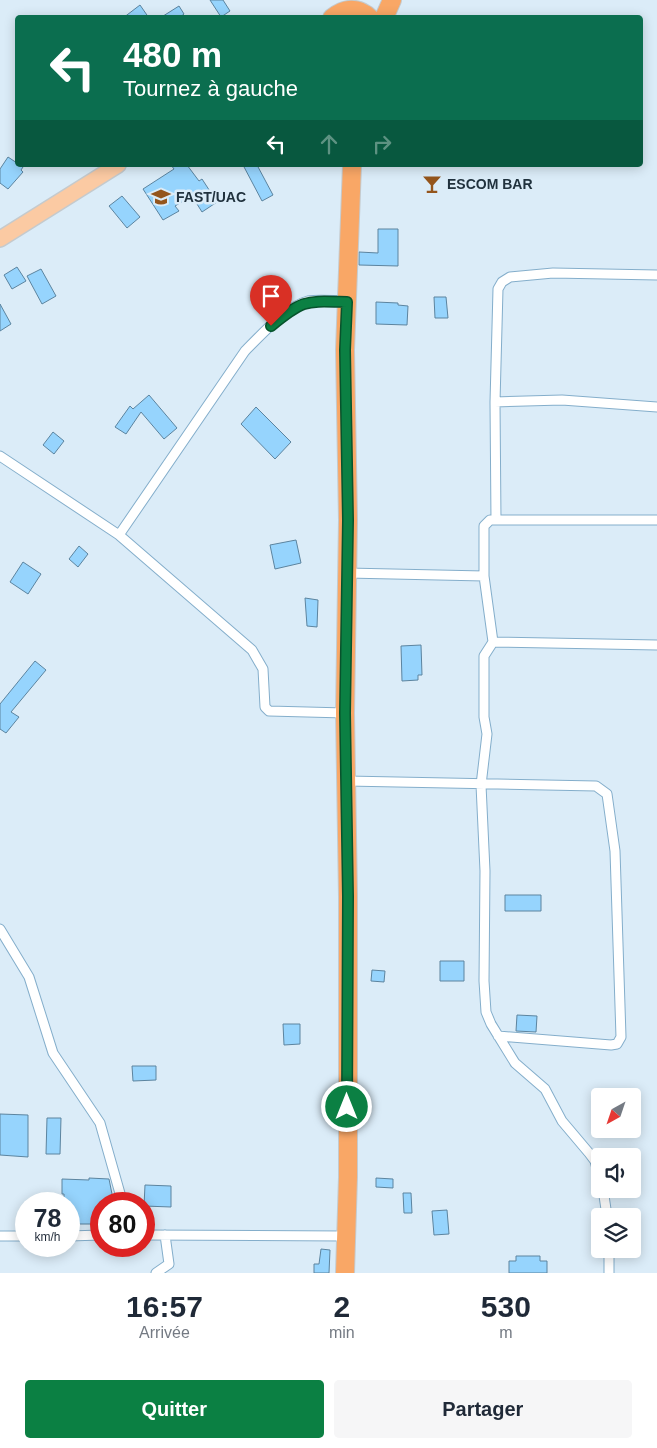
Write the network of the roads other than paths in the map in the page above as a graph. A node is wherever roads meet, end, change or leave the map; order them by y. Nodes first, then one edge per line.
1 (392, 0) edge
2 (362, 9) edge
3 (335, 15) edge
4 (385, 15) edge
5 (115, 167) edge
6 (352, 167) edge
7 (0, 239) edge
8 (657, 275) edge
9 (347, 302) junction
10 (495, 402) junction
11 (657, 407) edge
12 (0, 456) edge
13 (496, 520) junction
14 (657, 520) edge
15 (119, 535) junction
16 (348, 573) junction
17 (484, 576) junction
18 (493, 642) junction
19 (657, 644) edge
20 (345, 713) junction
21 (347, 780) junction
22 (481, 785) junction
23 (0, 930) edge
24 (498, 1036) junction
25 (591, 1155) edge
26 (120, 1192) edge
27 (155, 1235) edge
28 (165, 1235) junction
29 (0, 1236) edge
30 (15, 1236) edge
31 (345, 1236) junction
32 (609, 1258) edge
33 (156, 1273) edge
34 (345, 1273) edge
35 (609, 1273) edge

1 - 4 highway
2 - 3 highway
5 - 7 main road
6 - 9 highway
8 - 10 street
9 - 15 street
9 - 16 highway
10 - 11 street
10 - 13 street
12 - 15 street
13 - 14 street
13 - 17 street
15 - 20 street
16 - 17 street
16 - 20 highway
17 - 18 street
18 - 19 street
18 - 22 street
20 - 21 highway
21 - 22 street
21 - 31 highway
22 - 24 street
22 - 24 street
23 - 26 street
24 - 25 street
27 - 28 street
28 - 31 street
28 - 33 street
29 - 30 street
31 - 34 highway
32 - 35 street

